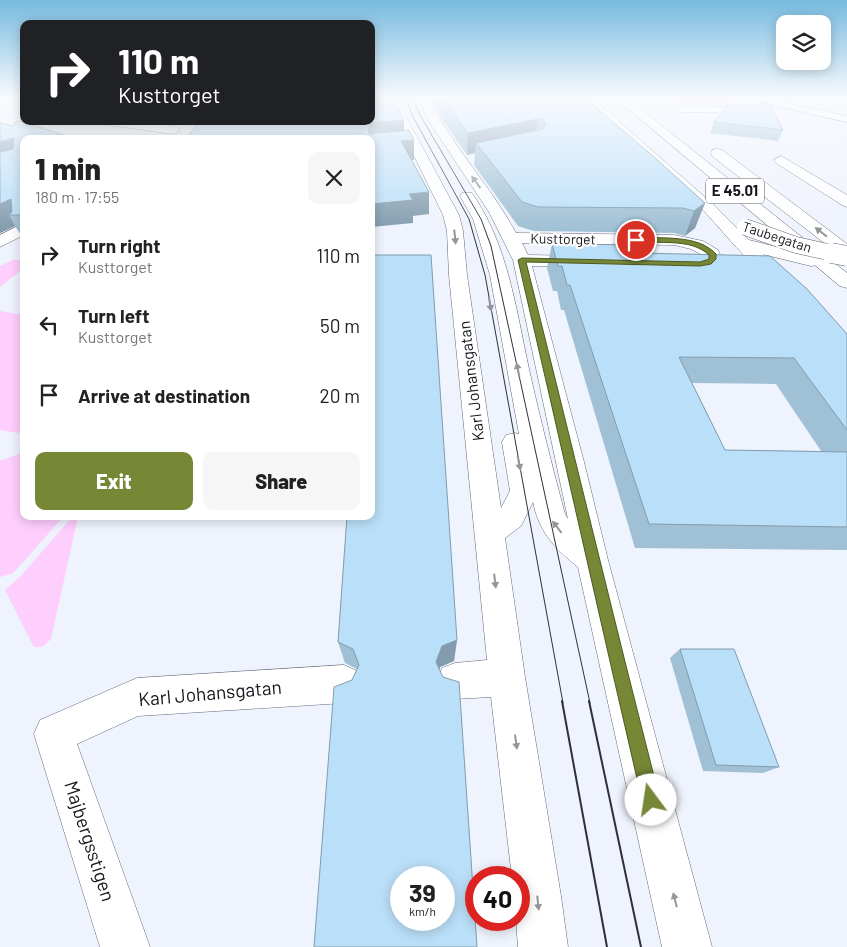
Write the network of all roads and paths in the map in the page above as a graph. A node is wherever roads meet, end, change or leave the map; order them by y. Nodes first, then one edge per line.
1 (406, 142) edge
2 (427, 142) edge
3 (436, 142) edge
4 (452, 142) edge
5 (636, 142) edge
6 (675, 142) edge
7 (705, 144) dead end
8 (781, 160) dead end
9 (847, 202) edge
10 (20, 230) edge
11 (744, 236) junction
12 (511, 238) junction
13 (0, 242) edge
14 (847, 255) edge
15 (522, 260) junction
16 (811, 261) junction
17 (604, 262) edge
18 (662, 263) edge
19 (847, 267) edge
20 (847, 282) edge
21 (489, 533) junction
22 (592, 560) junction
23 (507, 677) junction
24 (455, 681) edge
25 (344, 684) edge
26 (54, 734) joint
27 (125, 947) edge
28 (543, 947) edge
29 (687, 947) edge

1 -> 21 main road, Karl Johansgatan
2 -> 21 main road
22 -> 3 main road
12 -> 4 main road
5 - 11 main road
6 - 20 main road, E 45.01
14 -> 7 main road, E 45.01
8 - 9 main road
10 - 13 main road
11 - 14 main road, Taubegatan, bridge
11 - 16 main road, Taubegatan
11 - 16 main road
12 - 15 main road
12 - 18 main road, Kusttorget
14 - 16 main road, Taubegatan, bridge
15 - 17 main road, Kusttorget
15 - 22 main road
16 - 19 main road, Taubegatan
21 -> 23 main road, Karl Johansgatan
29 -> 22 main road
23 - 24 main road
23 -> 28 main road, Karl Johansgatan
25 - 26 main road, Karl Johansgatan
26 - 27 main road, Majbergsstigen

